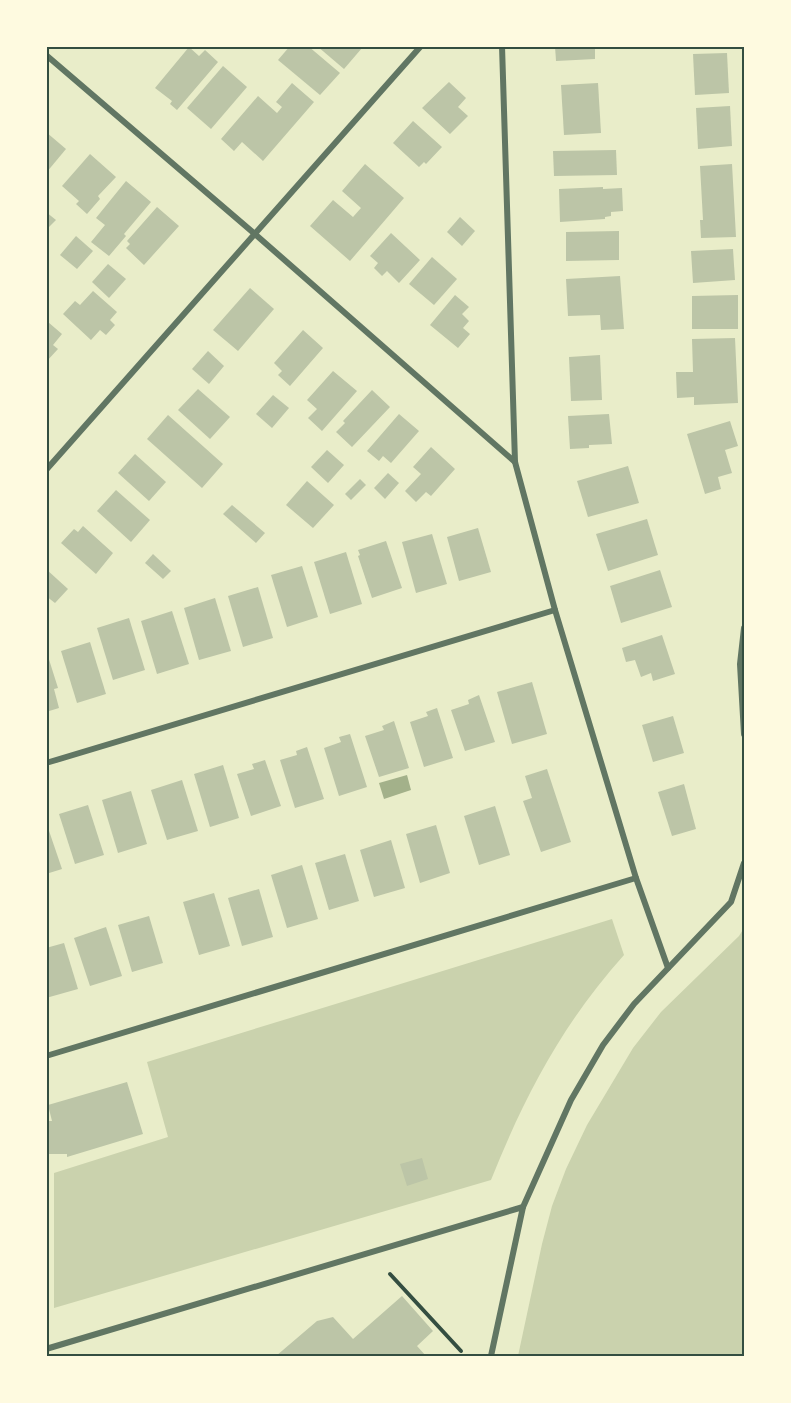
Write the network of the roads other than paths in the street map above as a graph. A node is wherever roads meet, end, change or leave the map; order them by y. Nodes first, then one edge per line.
1 (422, 46) edge
2 (502, 46) edge
3 (46, 55) edge
4 (256, 235) junction
5 (515, 462) junction
6 (46, 470) edge
7 (555, 610) junction
8 (744, 628) edge
9 (744, 734) edge
10 (46, 763) edge
11 (744, 863) edge
12 (636, 878) junction
13 (668, 968) junction
14 (46, 1056) edge
15 (523, 1207) junction
16 (46, 1349) edge
17 (491, 1356) edge

1 - 4 street
2 - 5 street
3 - 4 street
4 - 5 street
4 - 6 street
5 - 7 street
7 - 10 street
7 - 12 street
8 - 9 street
11 - 13 street
12 - 13 street
12 - 14 street
13 - 15 street
15 - 16 street
15 - 17 street

